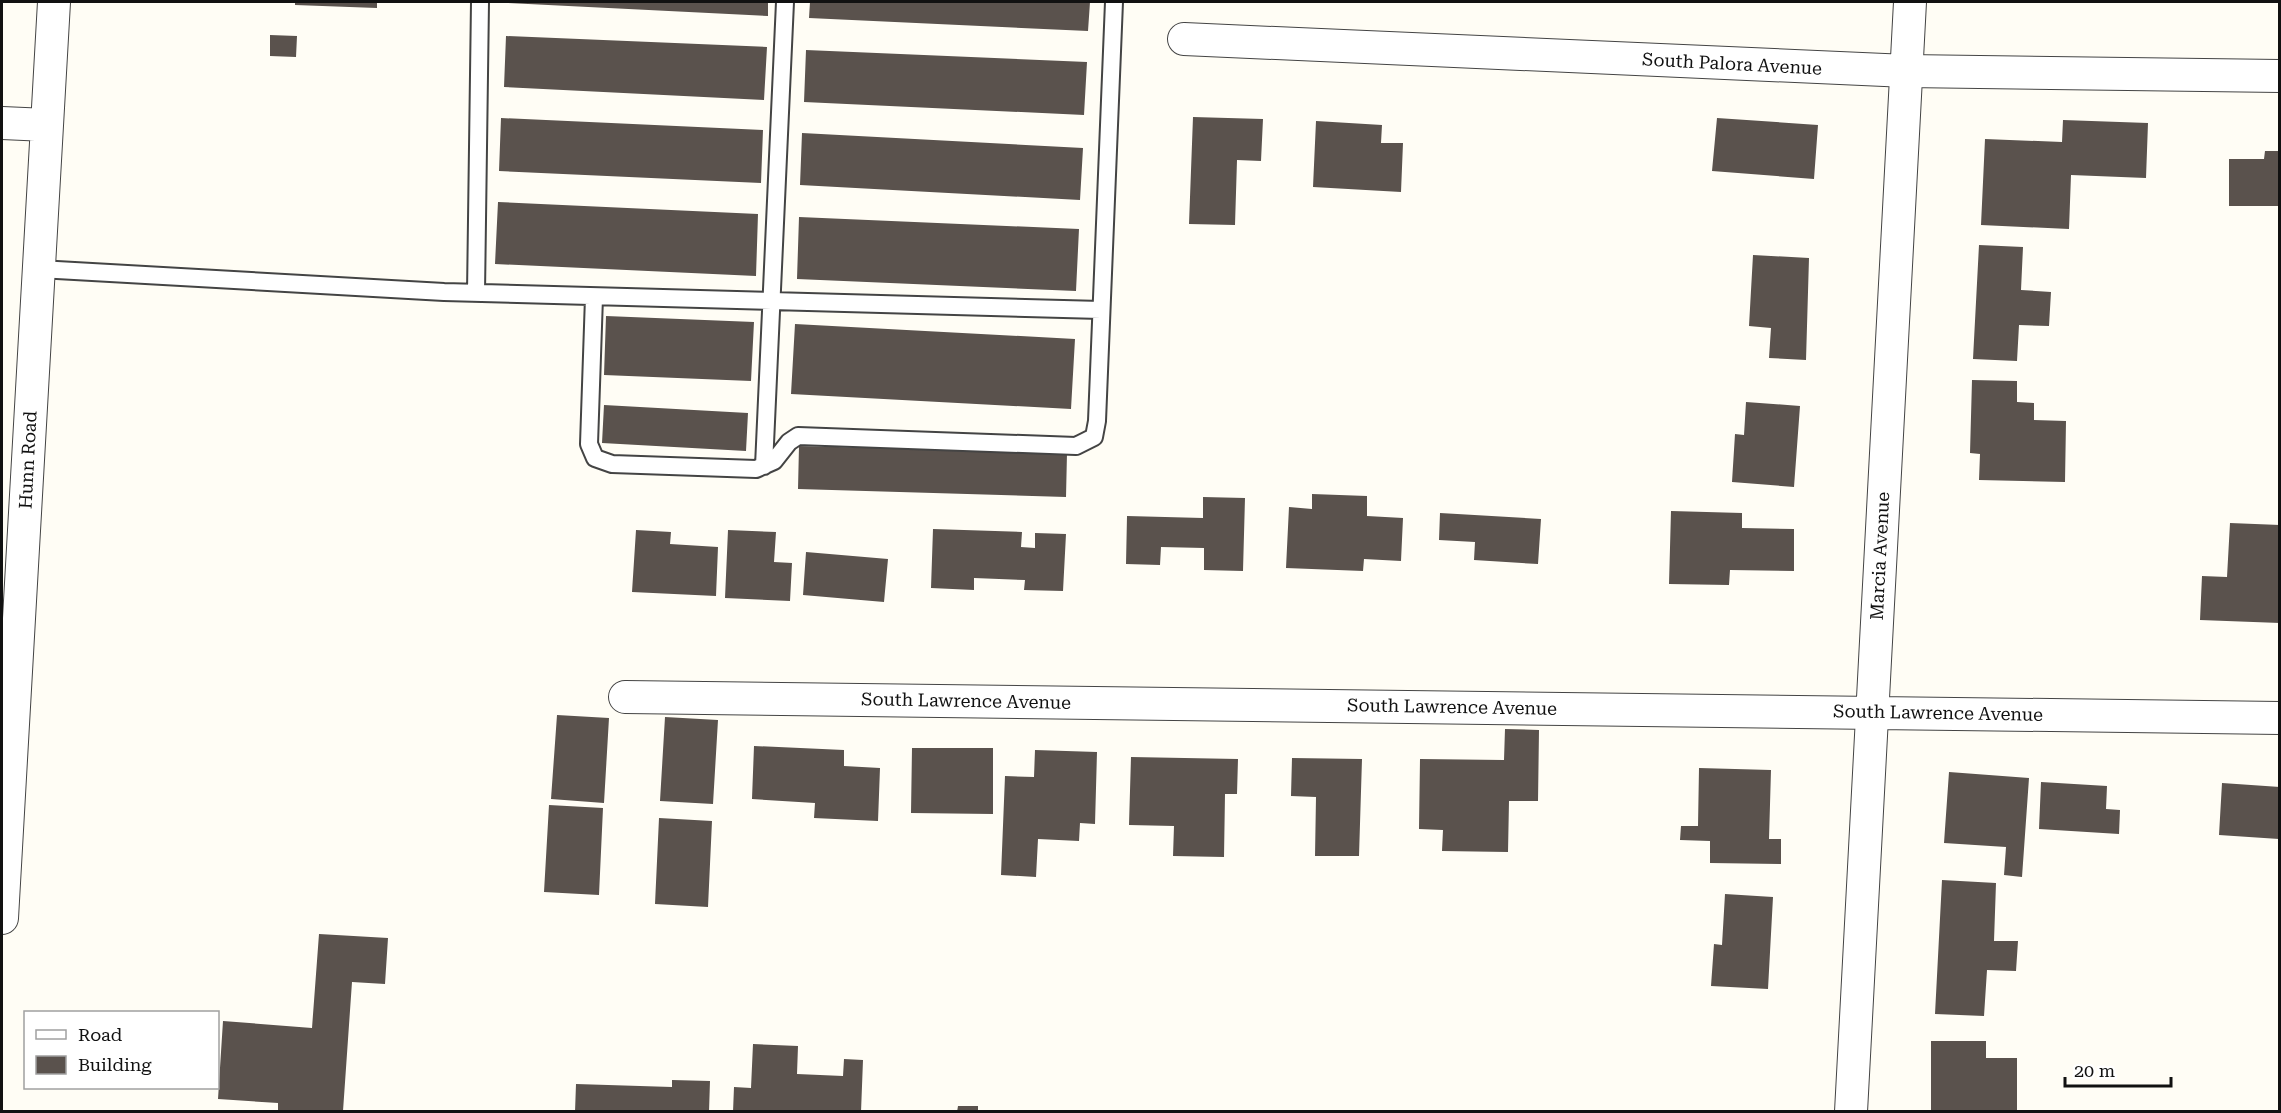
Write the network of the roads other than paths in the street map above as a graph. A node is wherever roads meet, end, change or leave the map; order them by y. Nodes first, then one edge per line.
1 (54, 2) edge
2 (480, 2) edge
3 (785, 2) edge
4 (1114, 2) edge
5 (1910, 2) edge
6 (1184, 39) dead end
7 (1907, 72) junction
8 (2280, 76) edge
9 (2, 123) edge
10 (47, 125) junction
11 (39, 269) junction
12 (476, 293) junction
13 (594, 297) junction
14 (771, 302) junction
15 (1101, 310) junction
16 (764, 466) junction
17 (625, 697) dead end
18 (1872, 712) junction
19 (2280, 718) edge
20 (2, 918) edge
21 (1851, 1112) edge

1 - 10 street, Hunn Road
2 - 12 lane
3 - 14 lane
4 - 15 lane
5 - 7 street, Marcia Avenue
6 - 7 street, South Palora Avenue
7 - 8 street, South Palora Avenue
7 - 18 street, Marcia Avenue
9 - 10 street
10 - 11 street, Hunn Road
11 - 12 lane
11 - 20 street, Hunn Road
12 - 13 lane
13 - 14 lane
13 - 16 lane
14 - 15 lane
14 - 16 lane
15 - 16 lane
17 - 18 street, South Lawrence Avenue
18 - 19 street, South Lawrence Avenue
18 - 21 street, Marcia Avenue

